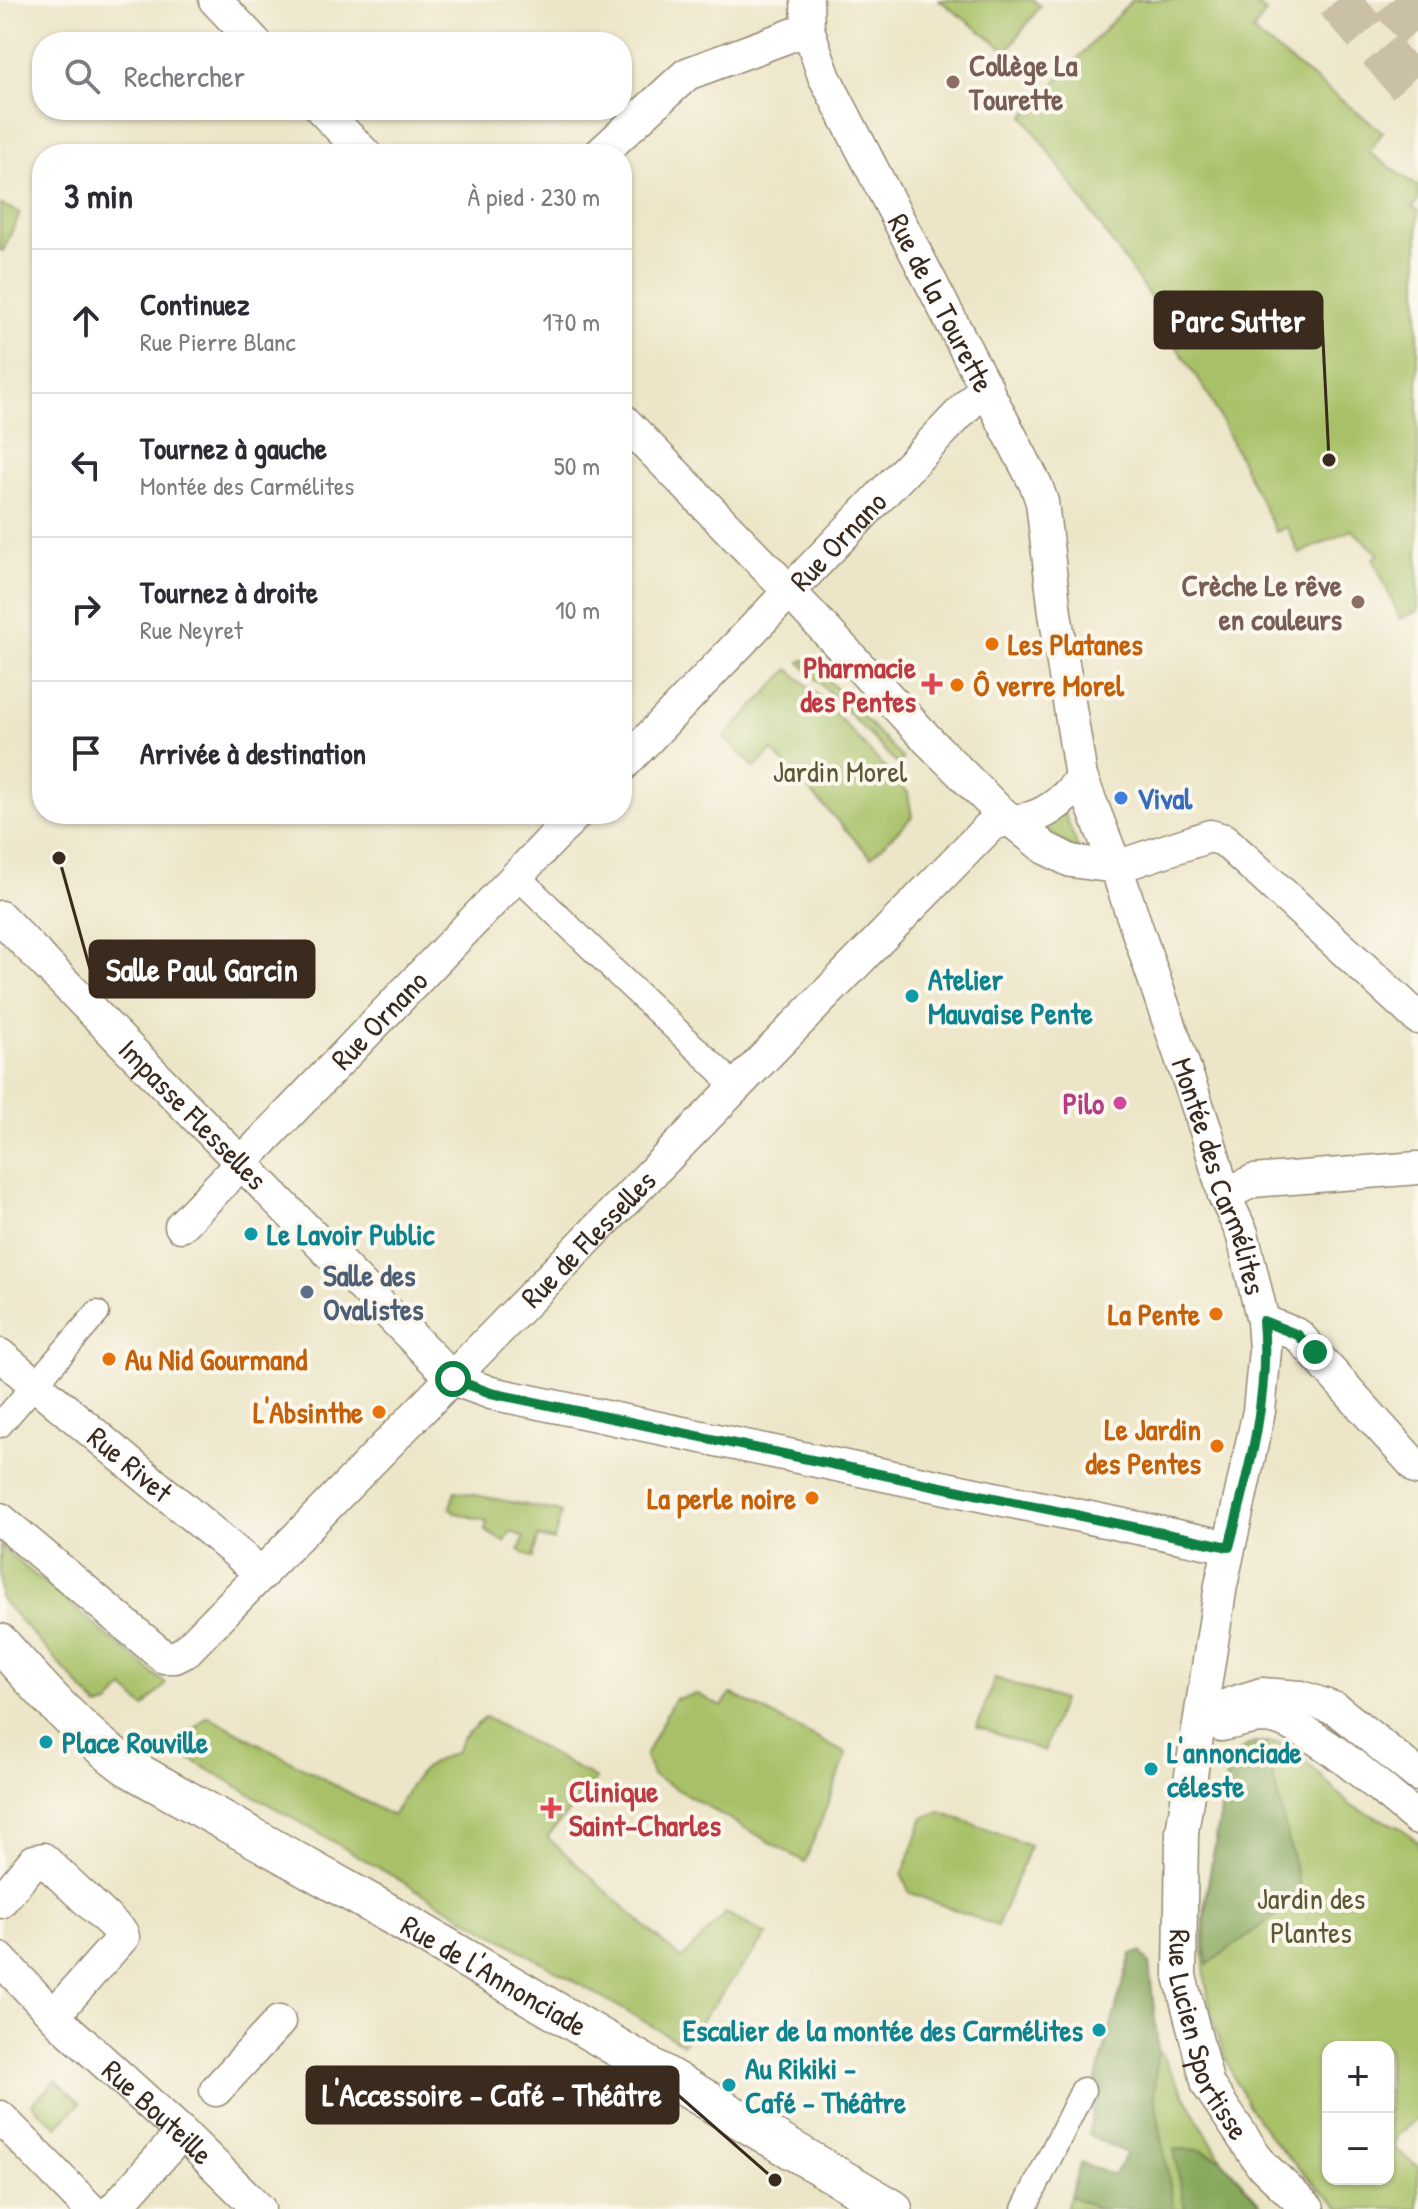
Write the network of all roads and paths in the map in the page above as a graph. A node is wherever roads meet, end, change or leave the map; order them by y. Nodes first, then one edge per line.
1 (215, 0) edge
2 (808, 15) edge
3 (245, 32) edge
4 (332, 120) edge
5 (355, 144) edge
6 (611, 144) edge
7 (986, 386) junction
8 (632, 429) edge
9 (789, 591) junction
10 (632, 756) edge
11 (1081, 777) junction
12 (1014, 821) junction
13 (566, 824) edge
14 (1116, 867) junction
15 (517, 876) junction
16 (0, 917) edge
17 (1418, 1018) edge
18 (727, 1084) dead end
19 (239, 1163) junction
20 (1418, 1168) edge
21 (1224, 1195) junction
22 (181, 1226) dead end
23 (97, 1313) dead end
24 (1263, 1321) junction
25 (0, 1355) edge
26 (453, 1379) junction
27 (35, 1384) junction
28 (0, 1425) edge
29 (1418, 1469) edge
30 (0, 1519) edge
31 (1229, 1547) junction
32 (262, 1574) junction
33 (0, 1643) edge
34 (1198, 1730) junction
35 (1418, 1775) edge
36 (1418, 1819) edge
37 (1182, 1832) joint
38 (0, 1902) edge
39 (0, 1959) edge
40 (54, 2015) junction
41 (279, 2022) dead end
42 (216, 2090) dead end
43 (1083, 2090) dead end
44 (0, 2117) edge
45 (182, 2133) junction
46 (90, 2209) edge
47 (114, 2209) edge
48 (259, 2209) edge
49 (893, 2209) edge
50 (1024, 2209) edge
51 (1308, 2209) edge

1 - 3 street
2 - 6 street
2 - 7 street, Rue de la Tourette
4 - 5 street
7 - 9 street, Rue Ornano
7 - 11 street, Rue de la Tourette
8 - 9 street
9 - 10 street, Rue Ornano
9 - 12 street
11 - 12 street, Rue de Flesselles
11 - 14 street, Montée des Carmélites
12 - 14 street
12 - 26 street, Rue de Flesselles
13 - 15 street, Rue Ornano
14 - 17 street
14 - 21 street, Montée des Carmélites
15 - 18 street
15 - 19 street, Rue Ornano
16 - 19 street, Impasse Flesselles
19 - 22 street, Rue Ornano
19 - 26 street, Impasse Flesselles
20 - 21 street
21 - 24 street, Montée des Carmélites
23 - 27 street
24 - 29 street
24 - 31 street, Montée des Carmélites
25 - 27 street, Rue Rivet
26 - 31 street
26 - 32 street, Rue de Flesselles
27 - 28 street
27 - 32 street, Rue Rivet
30 - 32 street, Rue de Flesselles
31 - 34 street, Montée des Carmélites
33 - 49 street, Rue de l'Annonciade
34 - 35 street
34 - 36 street
34 - 37 street, Montée des Carmélites
37 - 51 street, Rue Lucien Sportisse
38 - 40 street
39 - 40 street, Rue Bouteille
40 - 45 street, Rue Bouteille
41 - 42 street
43 - 50 street
44 - 46 street
45 - 47 street
45 - 48 street, Rue Bouteille

